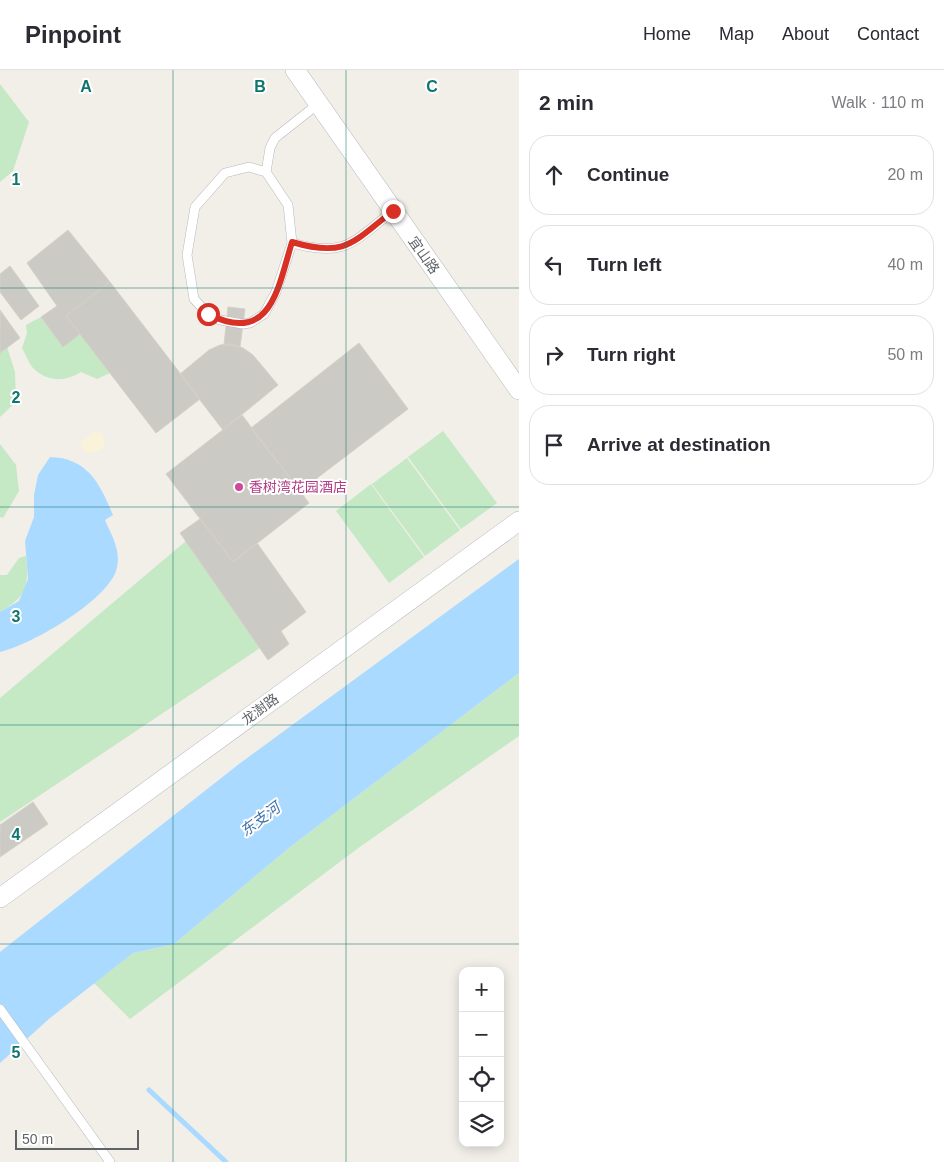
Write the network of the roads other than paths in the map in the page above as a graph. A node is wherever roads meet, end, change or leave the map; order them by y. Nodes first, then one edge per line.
1 (295, 70) edge
2 (318, 104) junction
3 (266, 172) junction
4 (393, 211) junction
5 (292, 242) junction
6 (519, 390) edge
7 (519, 521) edge
8 (0, 898) edge
9 (0, 1009) edge
10 (110, 1162) edge

1 - 2 street, 宜山路
2 - 3 lane
2 - 4 street, 宜山路
3 - 5 lane
3 - 5 lane
4 - 5 lane
4 - 6 street, 宜山路
7 - 8 street, 龙澍路
9 - 10 lane

